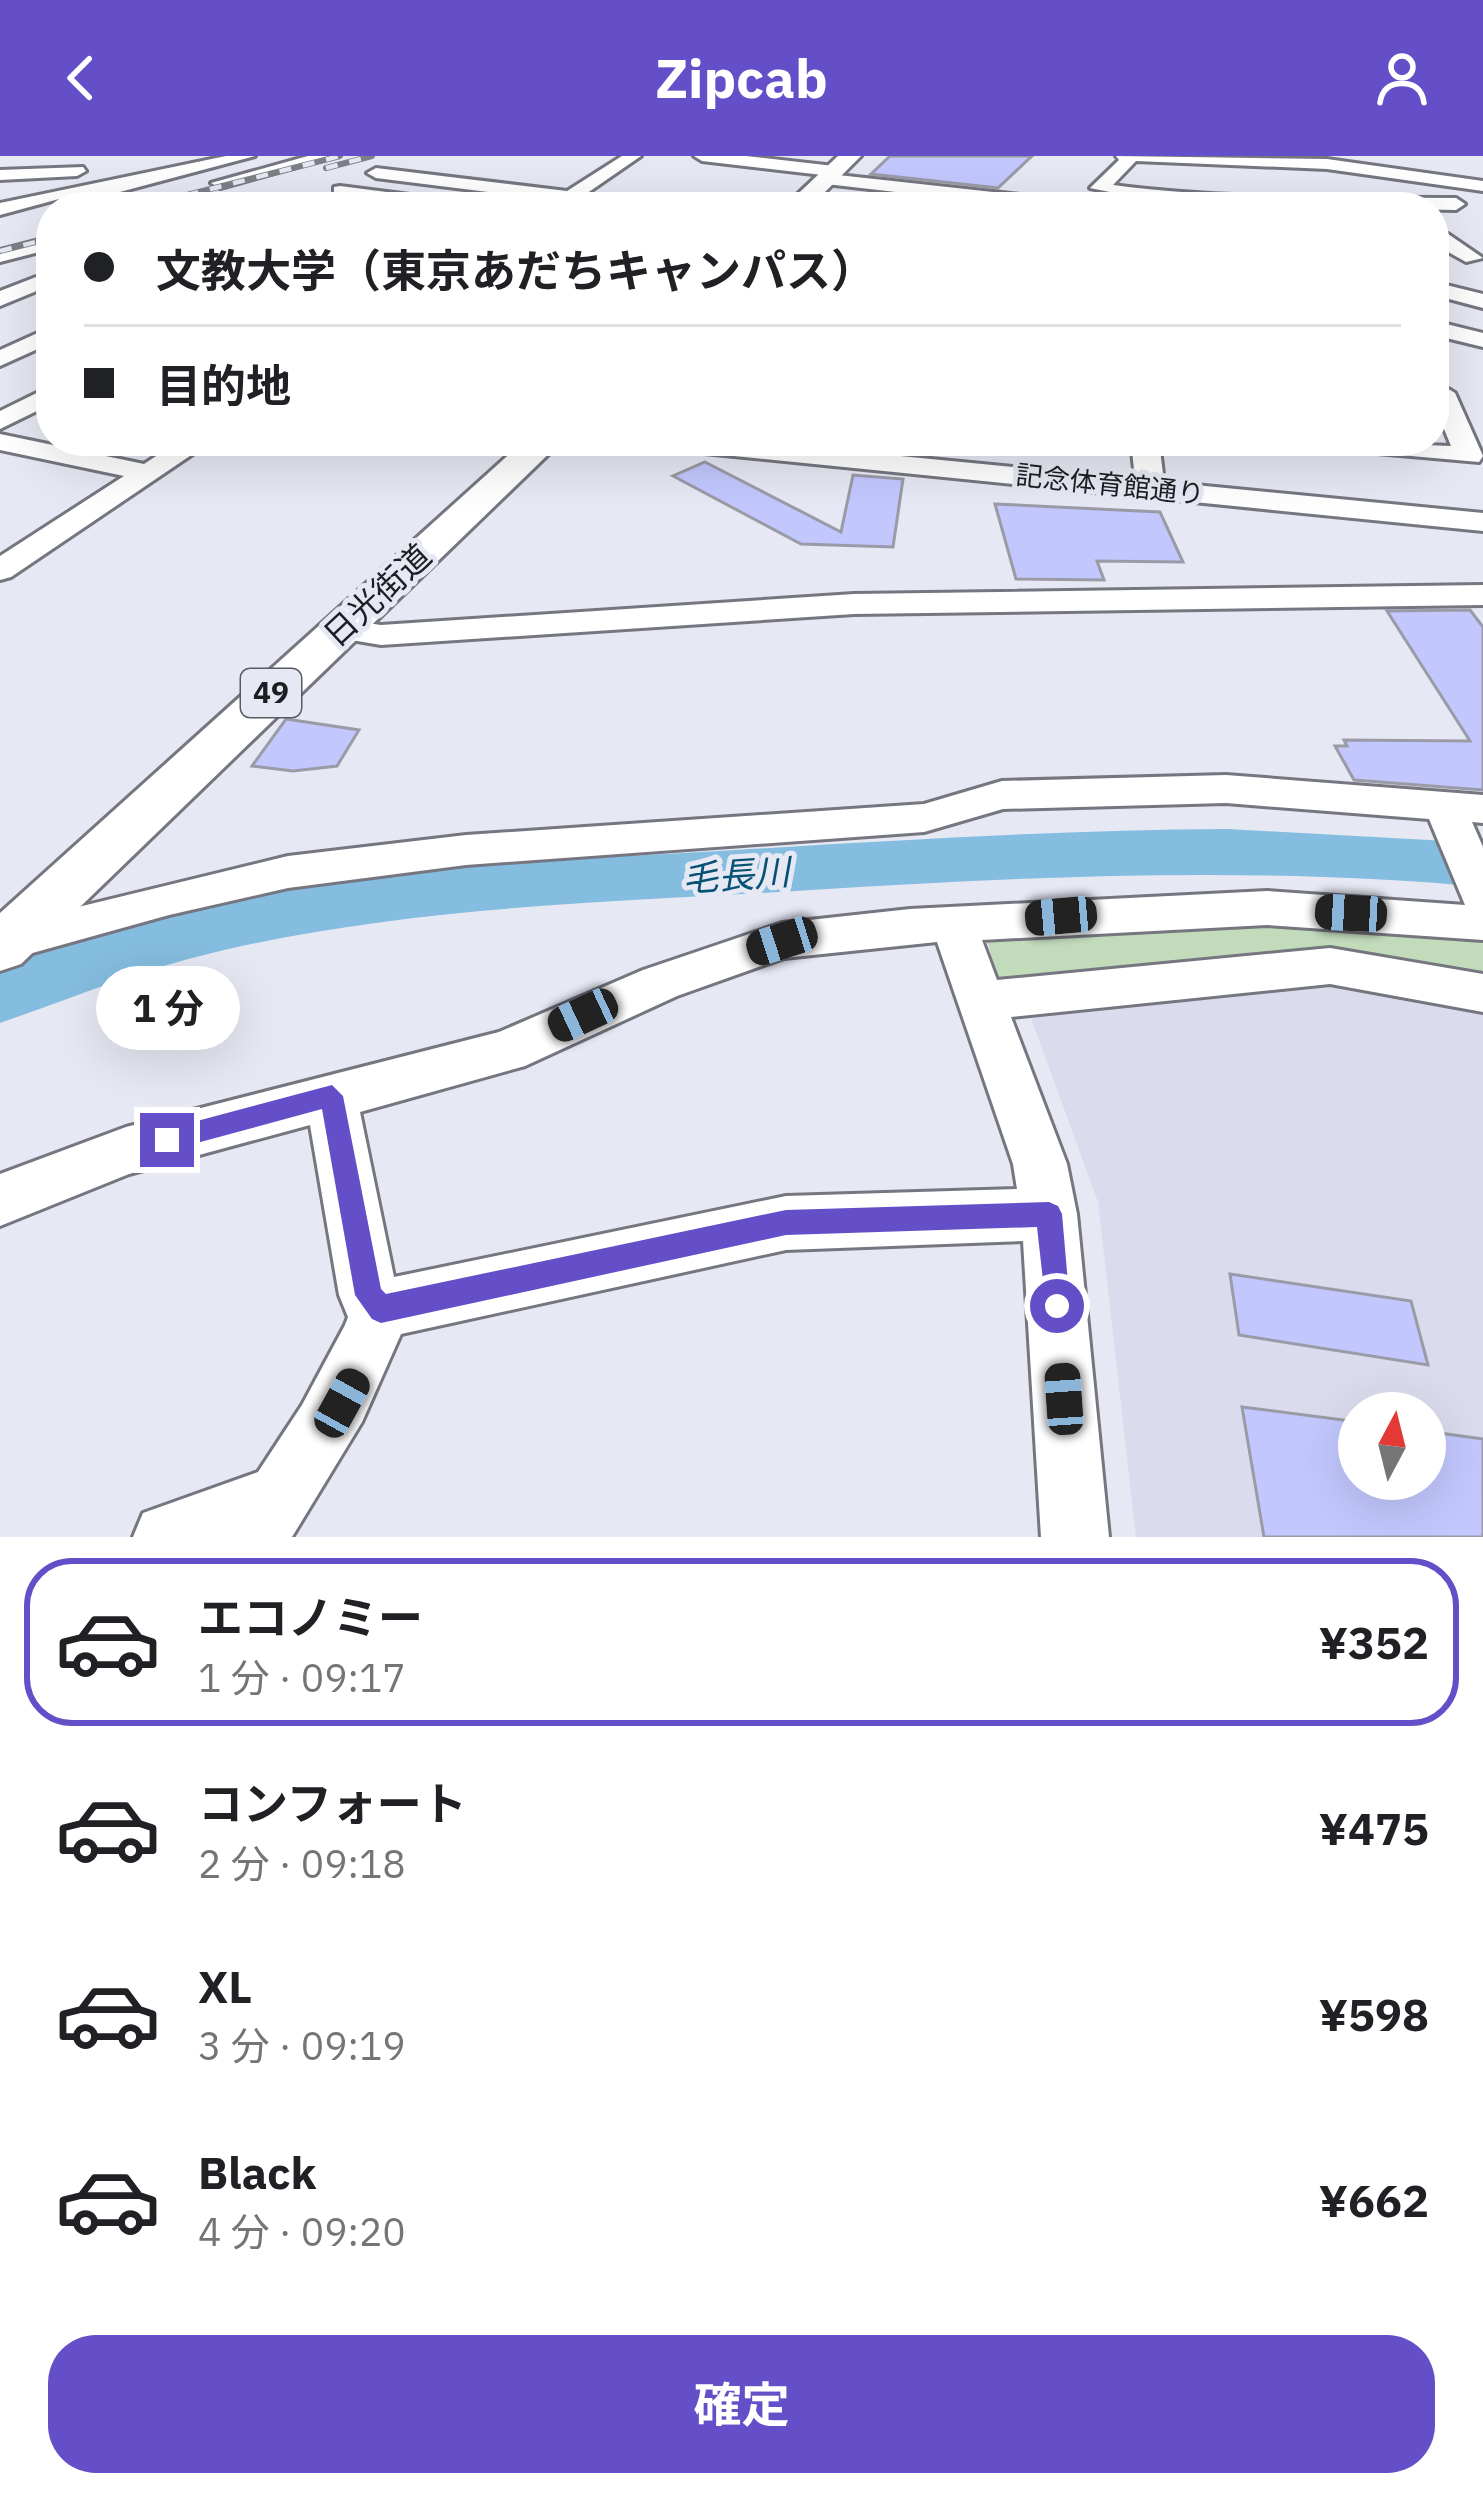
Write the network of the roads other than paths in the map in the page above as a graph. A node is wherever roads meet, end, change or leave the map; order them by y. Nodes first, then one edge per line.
1 (248, 156) edge
2 (328, 156) edge
3 (633, 156) edge
4 (702, 156) edge
5 (1130, 156) edge
6 (1305, 156) edge
7 (201, 159) edge
8 (405, 159) edge
9 (135, 161) dead end
10 (1327, 164) junction
11 (837, 168) edge
12 (102, 170) dead end
13 (489, 172) junction
14 (376, 173) junction
15 (0, 175) edge
16 (515, 176) dead end
17 (469, 184) junction
18 (1483, 186) edge
19 (75, 192) edge
20 (186, 192) edge
21 (338, 192) edge
22 (511, 192) edge
23 (578, 192) edge
24 (812, 192) edge
25 (941, 192) edge
26 (1118, 192) edge
27 (36, 200) edge
28 (1483, 205) edge
29 (1449, 206) edge
30 (0, 209) edge
31 (1449, 214) edge
32 (1483, 214) edge
33 (36, 229) edge
34 (0, 238) edge
35 (36, 247) edge
36 (0, 256) edge
37 (36, 282) edge
38 (1449, 292) edge
39 (0, 301) edge
40 (1483, 301) edge
41 (0, 314) edge
42 (1449, 332) edge
43 (0, 335) edge
44 (36, 339) edge
45 (1483, 340) edge
46 (36, 344) edge
47 (0, 359) edge
48 (1449, 401) edge
49 (36, 402) edge
50 (0, 421) edge
51 (0, 442) edge
52 (36, 449) edge
53 (36, 452) edge
54 (1449, 454) edge
55 (67, 456) edge
56 (175, 456) edge
57 (529, 456) edge
58 (864, 456) edge
59 (1147, 456) edge
60 (0, 472) edge
61 (148, 473) junction
62 (1150, 489) junction
63 (1483, 522) edge
64 (0, 570) edge
65 (1483, 595) edge
66 (340, 629) junction
67 (1458, 809) edge
68 (1483, 896) edge
69 (1483, 923) edge
70 (954, 925) junction
71 (2, 944) edge
72 (1483, 994) edge
73 (979, 1001) junction
74 (332, 1096) junction
75 (0, 1200) edge
76 (1049, 1214) junction
77 (381, 1309) junction
78 (267, 1517) edge
79 (166, 1537) edge
80 (1075, 1537) edge

1 - 7 street
2 - 20 street
3 - 23 street
4 - 11 street
5 - 10 street
5 - 26 street
6 - 10 street
7 - 9 street
7 - 19 street
8 - 13 street
8 - 14 street
10 - 18 street
11 - 24 main road
11 - 25 street
12 - 15 street
13 - 16 street
13 - 17 street
14 - 17 street
14 - 21 street
17 - 22 street
27 - 30 street
28 - 29 street
31 - 32 street
33 - 34 street
35 - 36 street
37 - 39 street
38 - 40 street
39 - 41 street
42 - 45 street
43 - 44 street
46 - 47 street
48 - 54 street
49 - 50 street
51 - 52 street
53 - 60 street
55 - 61 street
56 - 61 street
57 - 66 main road, 日光街道 / 49
58 - 62 street, 記念体育館通り
59 - 62 street
61 - 64 street
62 - 63 street, 記念体育館通り
65 - 66 street
66 - 71 main road, 日光街道 / 49
67 - 68 street
67 - 71 street
69 - 70 street
70 - 73 street
70 - 74 street
72 - 73 street
73 - 76 street
74 - 75 street
74 - 77 street
76 - 77 street
76 - 80 street
77 - 78 street
78 - 79 street

